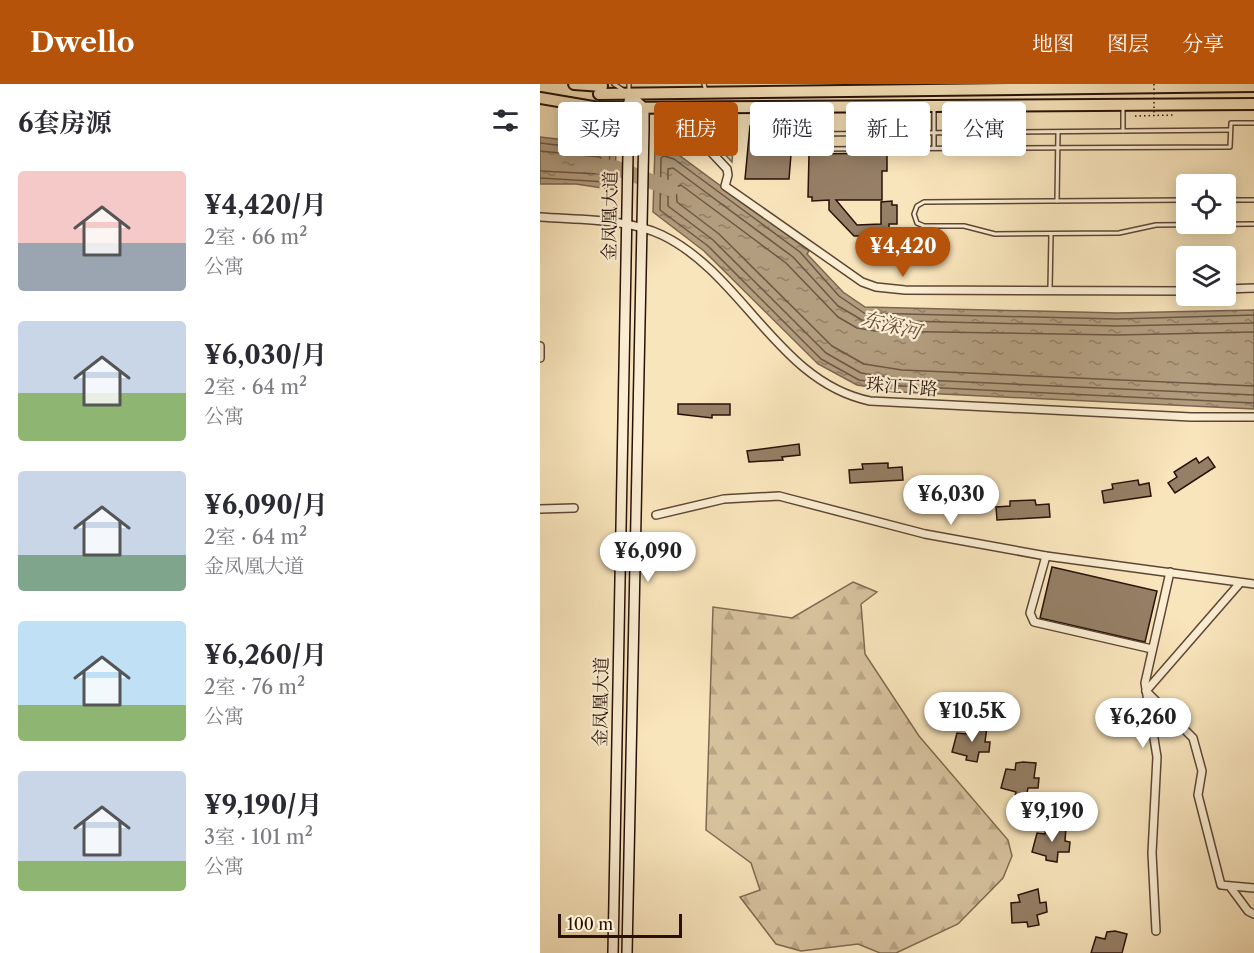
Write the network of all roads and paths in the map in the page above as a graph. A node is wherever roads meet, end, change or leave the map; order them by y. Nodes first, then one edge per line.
1 (574, 84) edge
2 (614, 84) edge
3 (1154, 84) edge
4 (1200, 85) edge
5 (1254, 86) edge
6 (629, 89) edge
7 (706, 89) edge
8 (540, 98) edge
9 (564, 102) edge
10 (1254, 104) edge
11 (1123, 105) junction
12 (934, 106) junction
13 (834, 107) edge
14 (644, 108) junction
15 (654, 108) edge
16 (1173, 115) dead end
17 (1135, 116) dead end
18 (1154, 116) junction
19 (1254, 123) edge
20 (1230, 130) junction
21 (1123, 131) junction
22 (1058, 132) junction
23 (934, 133) junction
24 (834, 134) edge
25 (934, 148) junction
26 (1058, 148) junction
27 (834, 149) edge
28 (628, 156) edge
29 (714, 156) edge
30 (1176, 200) edge
31 (1236, 200) edge
32 (1254, 200) edge
33 (1058, 201) junction
34 (540, 217) edge
35 (1254, 224) edge
36 (627, 225) junction
37 (641, 228) junction
38 (1051, 234) junction
39 (1254, 288) edge
40 (1236, 289) edge
41 (1176, 291) edge
42 (1050, 292) junction
43 (540, 346) edge
44 (540, 358) edge
45 (1254, 417) edge
46 (574, 508) dead end
47 (540, 509) edge
48 (656, 515) dead end
49 (1046, 556) junction
50 (1170, 572) junction
51 (1240, 583) junction
52 (1254, 584) edge
53 (1152, 649) junction
54 (1146, 691) junction
55 (1231, 888) junction
56 (1254, 888) edge
57 (1254, 914) edge
58 (1156, 932) dead end
59 (612, 953) edge
60 (627, 953) edge

1 - 6 main road
2 - 6 lane
3 - 18 path, bridge
4 - 5 main road
4 - 7 main road
6 - 7 main road
6 - 14 street
8 - 9 main road
10 - 11 main road
11 - 12 main road
11 - 21 lane
12 - 13 main road
12 - 23 lane
14 - 15 main road
14 - 37 street, 金凤凰大道
16 - 18 path
17 - 18 path
19 - 20 lane
20 - 21 lane
20 - 26 lane
21 - 22 lane
22 - 23 lane
22 - 26 lane
23 - 24 lane
23 - 25 lane
25 - 26 lane
25 - 27 lane
26 - 33 lane
28 - 36 street, 金凤凰大道
29 - 42 street
30 - 33 lane
31 - 32 lane
33 - 38 lane
34 - 36 street, 珠江下路
35 - 38 lane
36 - 37 street, 珠江下路
36 - 59 street, 金凤凰大道
37 - 45 street, 珠江下路
37 - 60 street, 金凤凰大道
38 - 42 lane
39 - 40 street
41 - 42 street
43 - 44 street
46 - 47 street
48 - 49 street
49 - 50 street
49 - 53 street
50 - 51 street
50 - 53 street
51 - 52 street
51 - 54 street
53 - 54 street
54 - 55 street
54 - 58 street
55 - 56 street
55 - 57 street

